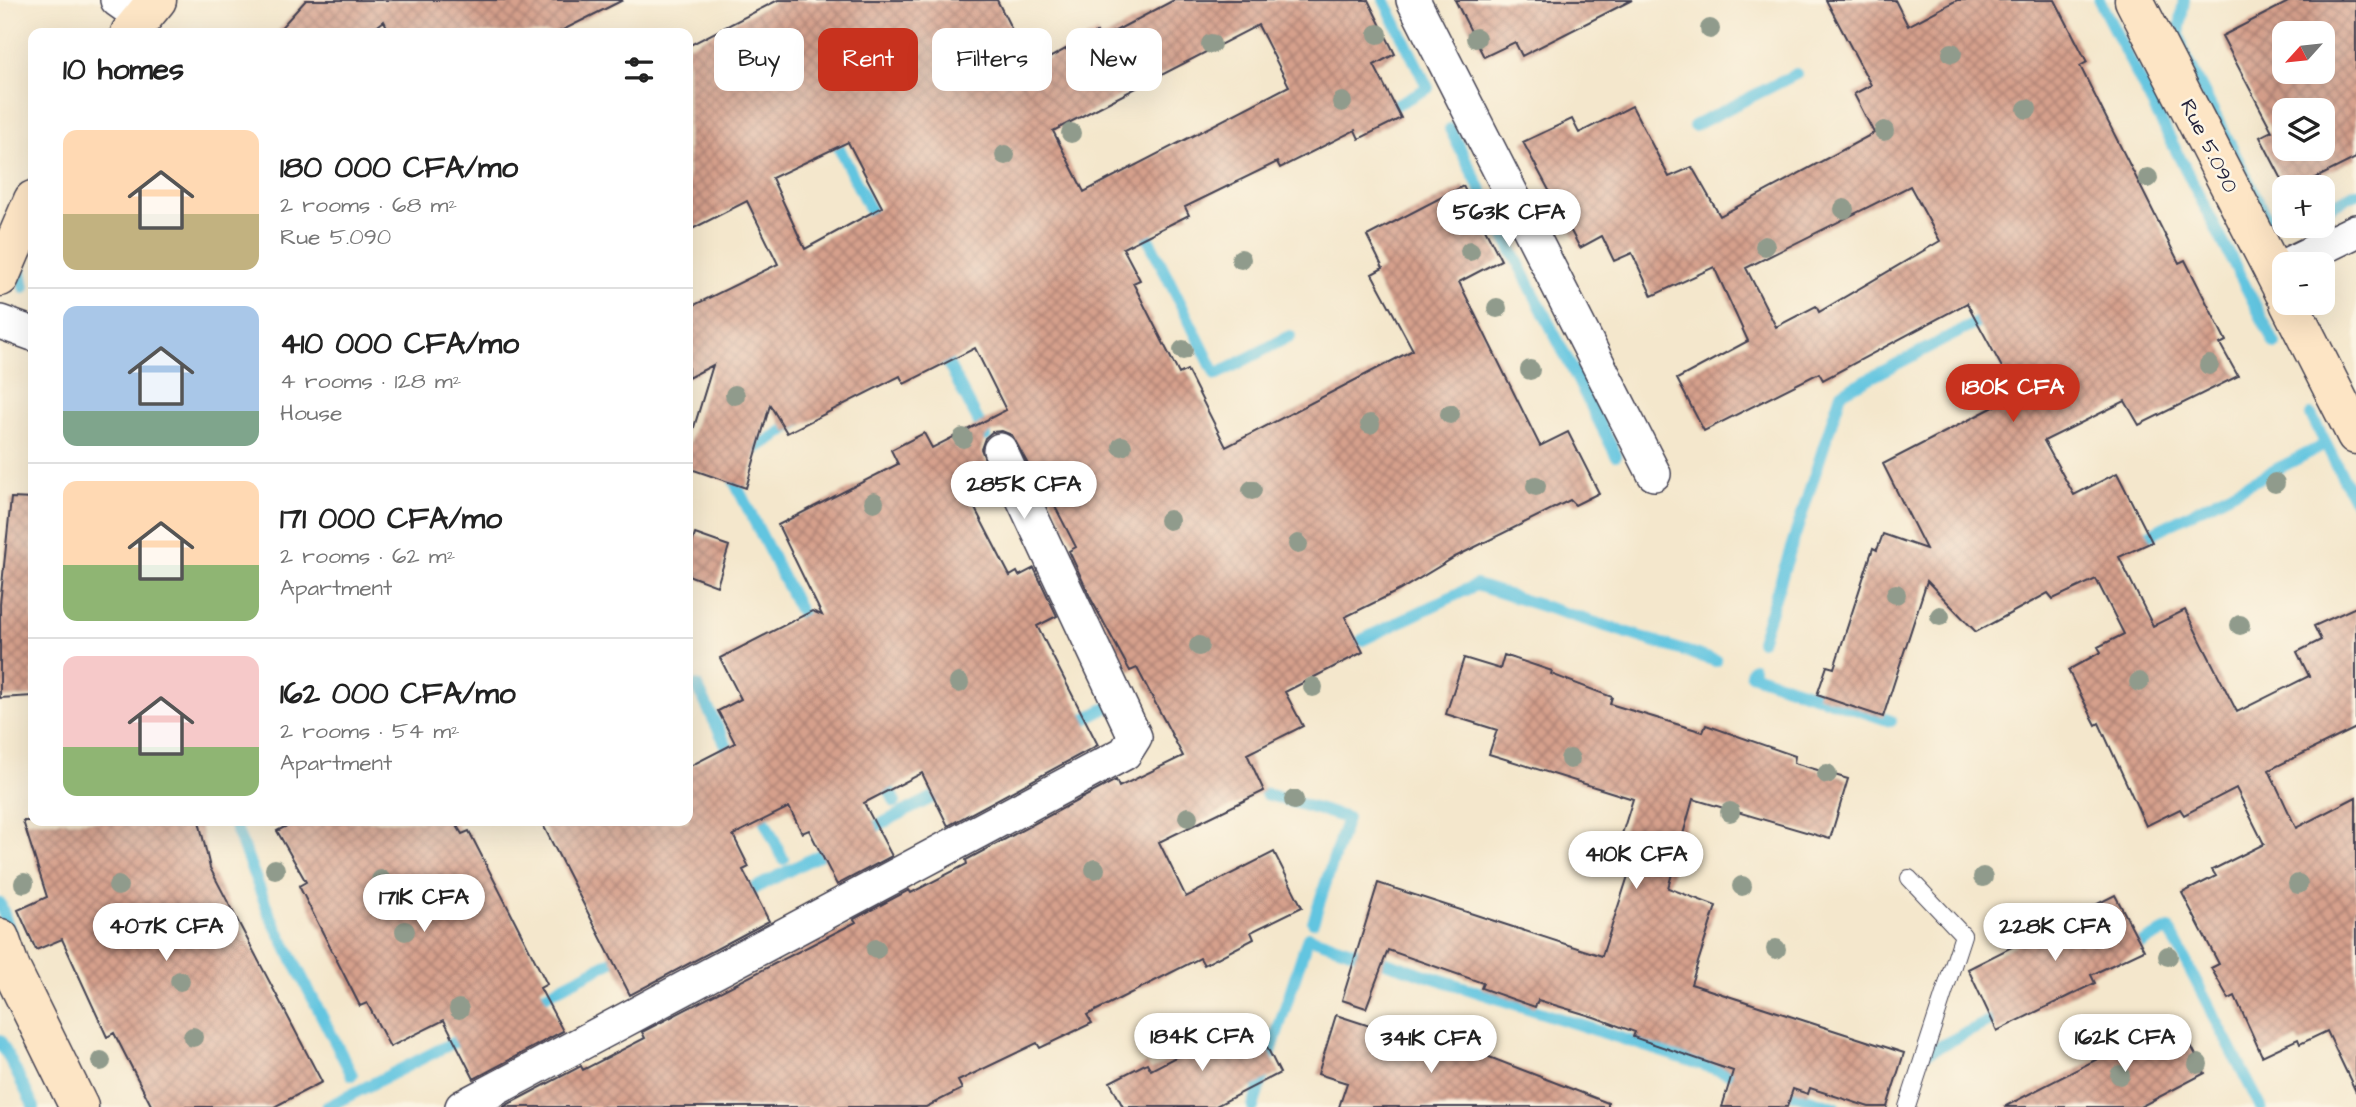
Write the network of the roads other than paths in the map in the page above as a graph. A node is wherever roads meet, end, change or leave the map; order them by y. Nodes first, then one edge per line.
1 (1413, 0) edge
2 (2134, 0) edge
3 (28, 212) edge
4 (2356, 231) edge
5 (2324, 252) edge
6 (2272, 257) edge
7 (0, 277) edge
8 (2301, 315) edge
9 (0, 322) edge
10 (28, 332) edge
11 (2356, 435) edge
12 (1000, 450) dead end
13 (1654, 474) dead end
14 (1909, 878) dead end
15 (0, 938) edge
16 (79, 1107) edge
17 (462, 1107) edge
18 (1907, 1107) edge

1 - 13 street
2 - 6 main road, Rue 5.090
3 - 7 main road
4 - 5 street
8 - 11 main road, Rue 5.090
9 - 10 street
12 - 17 street
14 - 18 lane
15 - 16 main road

